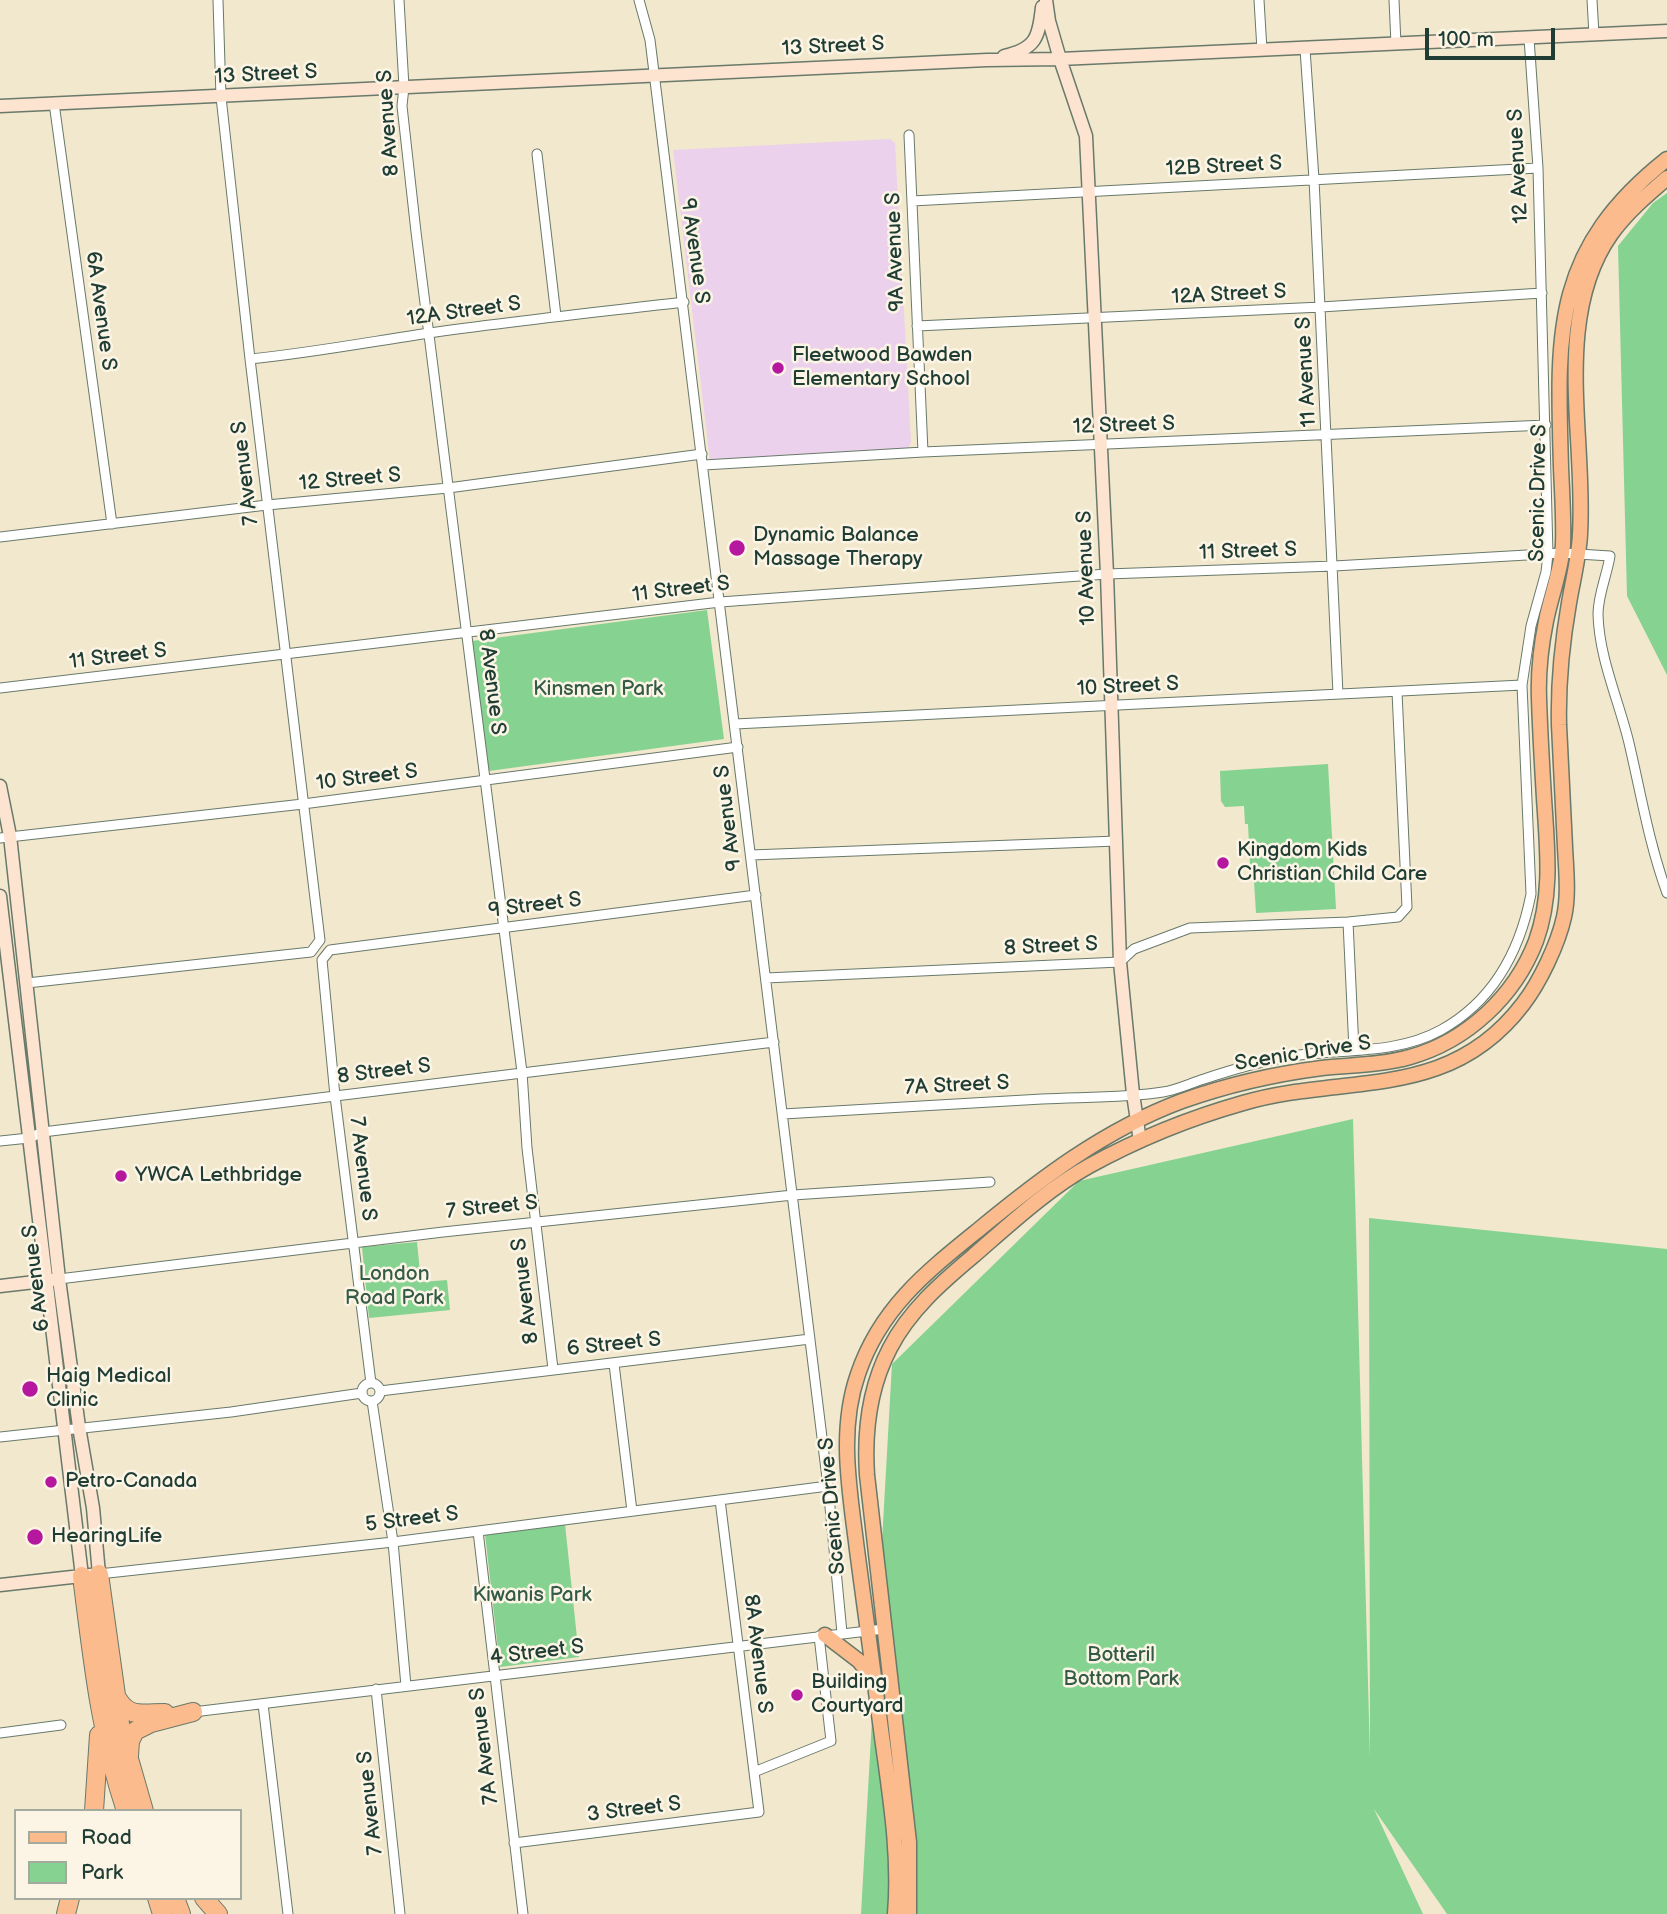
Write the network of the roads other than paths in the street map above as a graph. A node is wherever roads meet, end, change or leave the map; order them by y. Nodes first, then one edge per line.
1 (218, 0) edge
2 (399, 0) edge
3 (639, 0) edge
4 (1044, 0) edge
5 (1259, 0) edge
6 (1394, 0) edge
7 (1592, 0) edge
8 (1667, 31) edge
9 (1594, 35) junction
10 (1529, 38) junction
11 (1396, 44) junction
12 (1305, 48) junction
13 (1262, 50) junction
14 (1060, 59) junction
15 (987, 60) junction
16 (654, 75) junction
17 (404, 87) junction
18 (221, 97) junction
19 (54, 103) junction
20 (0, 106) edge
21 (909, 135) dead end
22 (537, 154) dead end
23 (1667, 159) edge
24 (1538, 168) junction
25 (1667, 178) edge
26 (1314, 180) junction
27 (1089, 191) junction
28 (912, 201) junction
29 (1542, 293) junction
30 (684, 302) junction
31 (1321, 307) junction
32 (556, 316) junction
33 (1096, 319) junction
34 (917, 326) junction
35 (429, 333) junction
36 (250, 359) junction
37 (1546, 425) junction
38 (1327, 435) junction
39 (1100, 444) junction
40 (923, 452) junction
41 (702, 454) junction
42 (704, 465) junction
43 (448, 488) junction
44 (267, 505) junction
45 (112, 524) junction
46 (0, 537) edge
47 (1555, 553) junction
48 (1579, 554) junction
49 (1334, 566) junction
50 (1107, 574) junction
51 (720, 602) junction
52 (467, 633) junction
53 (286, 656) junction
54 (1522, 685) junction
55 (0, 688) edge
56 (1397, 692) junction
57 (1338, 694) junction
58 (1111, 705) junction
59 (735, 724) junction
60 (738, 747) junction
61 (485, 780) junction
62 (0, 786) edge
63 (303, 804) junction
64 (5, 837) edge
65 (1117, 841) junction
66 (751, 855) junction
67 (1667, 893) edge
68 (756, 895) junction
69 (0, 896) edge
70 (1348, 922) junction
71 (504, 928) junction
72 (322, 960) joint
73 (1120, 962) junction
74 (766, 978) junction
75 (27, 983) junction
76 (5, 985) edge
77 (774, 1042) junction
78 (1354, 1050) junction
79 (522, 1072) junction
80 (1133, 1094) junction
81 (335, 1096) junction
82 (783, 1114) junction
83 (1137, 1120) junction
84 (43, 1132) junction
85 (29, 1138) junction
86 (0, 1141) edge
87 (1140, 1141) junction
88 (990, 1182) dead end
89 (793, 1195) junction
90 (536, 1223) junction
91 (354, 1244) junction
92 (59, 1279) junction
93 (46, 1280) junction
94 (0, 1286) edge
95 (810, 1339) junction
96 (614, 1363) junction
97 (553, 1369) junction
98 (371, 1383) junction
99 (380, 1391) junction
100 (362, 1392) junction
101 (372, 1401) junction
102 (79, 1427) junction
103 (65, 1430) junction
104 (0, 1437) edge
105 (828, 1486) junction
106 (720, 1500) junction
107 (632, 1511) junction
108 (478, 1531) junction
109 (393, 1542) junction
110 (91, 1575) junction
111 (0, 1585) edge
112 (867, 1629) junction
113 (884, 1629) junction
114 (842, 1633) junction
115 (822, 1636) junction
116 (739, 1646) junction
117 (494, 1676) junction
118 (875, 1682) junction
119 (406, 1686) junction
120 (376, 1689) junction
121 (114, 1692) junction
122 (263, 1703) junction
123 (193, 1712) junction
124 (101, 1714) junction
125 (61, 1725) dead end
126 (0, 1732) edge
127 (129, 1763) junction
128 (754, 1772) junction
129 (94, 1809) edge
130 (125, 1809) edge
131 (145, 1809) edge
132 (759, 1812) joint
133 (514, 1843) junction
134 (206, 1900) edge
135 (218, 1914) edge
136 (288, 1914) edge
137 (400, 1914) edge
138 (523, 1914) edge
139 (895, 1914) edge
140 (909, 1914) edge

1 - 18 street, 7 Avenue S
2 - 17 street, 8 Avenue S
3 - 16 street, 9 Avenue S
4 - 14 street, 10 Avenue S
4 - 15 street
5 - 13 street
6 - 11 street
7 - 9 street
8 - 9 street, 13 Street S
9 - 10 street, 13 Street S
10 - 11 street, 13 Street S
10 - 24 street, 12 Avenue S
11 - 12 street, 13 Street S
12 - 13 street, 13 Street S
12 - 26 street, 11 Avenue S
13 - 14 street, 13 Street S
14 - 15 street, 13 Street S
14 - 27 street, 10 Avenue S
15 - 16 street, 13 Street S
16 - 17 street, 13 Street S
16 - 30 street, 9 Avenue S
17 - 18 street, 13 Street S
17 - 35 street, 8 Avenue S
18 - 19 street, 13 Street S
18 - 36 street, 7 Avenue S
19 - 20 street, 13 Street S
19 - 45 street, 6A Avenue S
21 - 28 street, 9A Avenue S
22 - 32 street
23 - 47 main road, Scenic Drive S
24 - 26 street, 12B Street S
24 - 29 street, 12 Avenue S
25 - 48 main road, Scenic Drive S
26 - 27 street, 12B Street S
26 - 31 street, 11 Avenue S
27 - 28 street, 12B Street S
27 - 33 street, 10 Avenue S
28 - 34 street, 9A Avenue S
29 - 31 street, 12A Street S
29 - 37 street, Scenic Drive S
30 - 32 street, 12A Street S
30 - 41 street, 9 Avenue S
31 - 33 street, 12A Street S
31 - 38 street, 11 Avenue S
32 - 35 street, 12A Street S
33 - 34 street, 12A Street S
33 - 39 street, 10 Avenue S
34 - 40 street, 9A Avenue S
35 - 36 street, 12A Street S
35 - 43 street, 8 Avenue S
36 - 44 street, 7 Avenue S
37 - 38 street, 12 Street S
37 - 47 street, Scenic Drive S
38 - 39 street, 12 Street S
38 - 49 street, 11 Avenue S
39 - 40 street, 12 Street S
39 - 50 street, 10 Avenue S
40 - 42 street, 12 Street S
41 - 42 street, 9 Avenue S
41 - 43 street, 12 Street S
42 - 51 street, 9 Avenue S
43 - 44 street, 12 Street S
43 - 52 street, 8 Avenue S
44 - 45 street, 12 Street S
44 - 53 street, 7 Avenue S
45 - 46 street, 12 Street S
47 - 48 street, 11 Street S
47 - 49 street, 11 Street S
47 - 54 street, Scenic Drive S
47 - 83 main road, Scenic Drive S
48 - 67 street, 11 Street S
48 - 87 main road, Scenic Drive S
49 - 50 street, 11 Street S
49 - 57 street, 11 Avenue S
50 - 51 street, 11 Street S
50 - 58 street, 10 Avenue S
51 - 52 street, 11 Street S
51 - 59 street, 9 Avenue S
52 - 53 street, 11 Street S
52 - 61 street, 8 Avenue S
53 - 55 street, 11 Street S
53 - 63 street, 7 Avenue S
54 - 56 street, 10 Street S
54 - 78 street, Scenic Drive S
56 - 57 street, 10 Street S
56 - 70 street, 8 Street S
57 - 58 street, 10 Street S
58 - 59 street, 10 Street S
58 - 65 street, 10 Avenue S
59 - 60 street, 9 Avenue S
60 - 61 street, 10 Street S
60 - 66 street, 9 Avenue S
61 - 63 street, 10 Street S
61 - 71 street, 8 Avenue S
62 - 64 street, 6 Avenue S
63 - 64 street, 10 Street S
63 - 75 street, 7 Avenue S
64 - 75 street, 6 Avenue S
65 - 66 street
65 - 73 street, 10 Avenue S
66 - 68 street, 9 Avenue S
68 - 71 street, 9 Street S
68 - 74 street, 9 Avenue S
69 - 76 street, 6 Avenue S
70 - 73 street, 8 Street S
70 - 78 street
71 - 72 street, 9 Street S
71 - 79 street, 8 Avenue S
72 - 81 street, 7 Avenue S
73 - 74 street, 8 Street S
73 - 80 street, 10 Avenue S
74 - 77 street, 9 Avenue S
75 - 76 street
75 - 84 street, 6 Avenue S
76 - 85 street, 6 Avenue S
77 - 79 street, 8 Street S
77 - 82 street, 9 Avenue S
78 - 80 street, Scenic Drive S
79 - 81 street, 8 Street S
79 - 90 street, 8 Avenue S
80 - 82 street, 7A Street S
80 - 83 street, 10 Avenue S
81 - 84 street, 8 Street S
81 - 91 street, 7 Avenue S
82 - 89 street, 9 Avenue S
83 - 87 street, 10 Avenue S
83 - 112 main road, Scenic Drive S
84 - 85 street, 8 Street S
84 - 92 street, 6 Avenue S
85 - 86 street, 8 Street S
85 - 93 street, 6 Avenue S
87 - 113 main road, Scenic Drive S
88 - 89 street, 7 Street S
89 - 90 street, 7 Street S
89 - 95 street, 9 Avenue S
90 - 91 street, 7 Street S
90 - 97 street, 8 Avenue S
91 - 92 street, 7 Street S
91 - 98 street, 7 Avenue S
92 - 93 street, 7 Street S
92 - 102 street, 6 Avenue S
93 - 94 street, 7 Street S
93 - 103 street, 6 Avenue S
95 - 96 street, 6 Street S
95 - 105 street, 9 Avenue S
96 - 97 street, 6 Street S
96 - 107 street
97 - 99 street, 6 Street S
98 - 99 street
98 - 100 street
99 - 101 street
100 - 101 street
100 - 102 street
101 - 109 street
102 - 103 street
102 - 110 street, 6 Avenue S
103 - 104 street
103 - 110 street, 6 Avenue S
105 - 106 street, 5 Street S
105 - 114 street, 9 Avenue S
106 - 107 street, 5 Street S
106 - 116 street, 8A Avenue S
107 - 108 street, 5 Street S
108 - 109 street, 5 Street S
108 - 117 street, 7A Avenue S
109 - 110 street, 5 Street S
109 - 119 street
110 - 111 street, 5 Street S
110 - 121 highway, 6 Avenue S
110 - 124 highway, 6 Avenue S
112 - 113 street, 4 Street S
112 - 114 street, 4 Street S
112 - 118 main road, Scenic Drive S
113 - 140 main road, Scenic Drive S
114 - 115 street, 4 Street S
115 - 116 street, 4 Street S
115 - 118 main road
115 - 128 street
116 - 117 street, 4 Street S
116 - 128 street, 8A Avenue S
117 - 119 street, 4 Street S
117 - 133 street, 7A Avenue S
118 - 139 main road, Scenic Drive S
119 - 120 street, 4 Street S
120 - 122 street, 4 Street S
120 - 137 street, 7 Avenue S
121 - 123 highway
121 - 127 highway, 6 Avenue S
122 - 123 street, 4 Street S
122 - 136 street
123 - 127 highway
124 - 129 highway
124 - 130 highway
125 - 126 street
127 - 131 highway, 6 Avenue S
128 - 132 street, 8A Avenue S
132 - 133 street, 3 Street S
133 - 138 street, 7A Avenue S
134 - 135 highway

